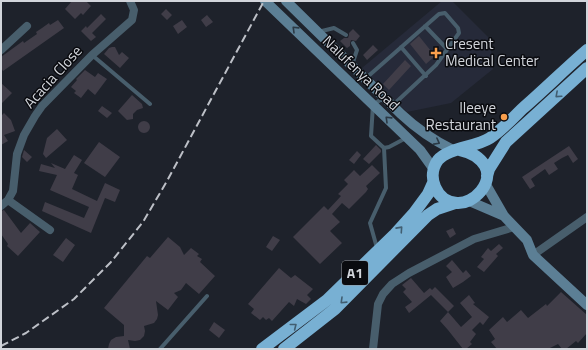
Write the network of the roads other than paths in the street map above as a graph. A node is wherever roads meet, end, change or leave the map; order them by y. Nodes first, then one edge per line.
1 (130, 1) edge
2 (265, 1) edge
3 (286, 1) edge
4 (27, 26) dead end
5 (424, 26) junction
6 (318, 32) junction
7 (346, 35) dead end
8 (354, 43) dead end
9 (401, 47) junction
10 (447, 49) junction
11 (1, 50) edge
12 (587, 50) edge
13 (92, 55) junction
14 (352, 66) junction
15 (587, 68) edge
16 (426, 76) junction
17 (365, 79) junction
18 (384, 98) junction
19 (150, 104) dead end
20 (373, 105) junction
21 (392, 106) junction
22 (406, 138) junction
23 (384, 148) junction
24 (456, 150) junction
25 (433, 168) junction
26 (486, 180) junction
27 (433, 182) junction
28 (8, 200) junction
29 (470, 201) junction
30 (455, 203) junction
31 (1, 206) edge
32 (504, 216) junction
33 (587, 217) edge
34 (514, 227) junction
35 (50, 230) dead end
36 (378, 250) junction
37 (533, 256) junction
38 (207, 296) dead end
39 (587, 305) edge
40 (160, 349) edge
41 (262, 349) edge
42 (284, 349) edge
43 (373, 349) edge

1 - 13 street, Acacia Close
20 -> 2 street, Nalufenya Road
3 - 6 street, Nalufenya Road
4 - 11 street
5 - 9 lane
5 - 10 lane
5 - 10 lane
6 - 7 lane
6 - 14 street, Nalufenya Road
8 - 14 lane
9 - 16 lane
9 - 17 lane
10 - 16 lane
12 - 24 highway
13 - 19 lane
13 - 28 street, Acacia Close
14 - 17 street, Nalufenya Road
15 -> 26 highway
16 - 21 lane
17 - 18 street, Nalufenya Road
18 - 20 lane
18 - 21 street, Nalufenya Road
22 -> 20 street, Nalufenya Road
20 - 23 lane
21 -> 24 street, Nalufenya Road
22 - 23 lane
22 - 25 street, Nalufenya Road
23 - 36 lane
24 - 25 highway
24 - 26 highway
25 - 27 highway, A1
26 - 29 highway
26 - 32 street
27 - 30 highway
36 -> 27 highway, A1
28 - 31 street
28 - 35 street
29 - 30 highway, A1
29 - 32 street
30 -> 42 highway, A1
32 - 34 street
33 - 37 street
34 - 37 street
34 - 43 street
41 -> 36 highway, A1
37 - 39 street
38 - 40 lane

